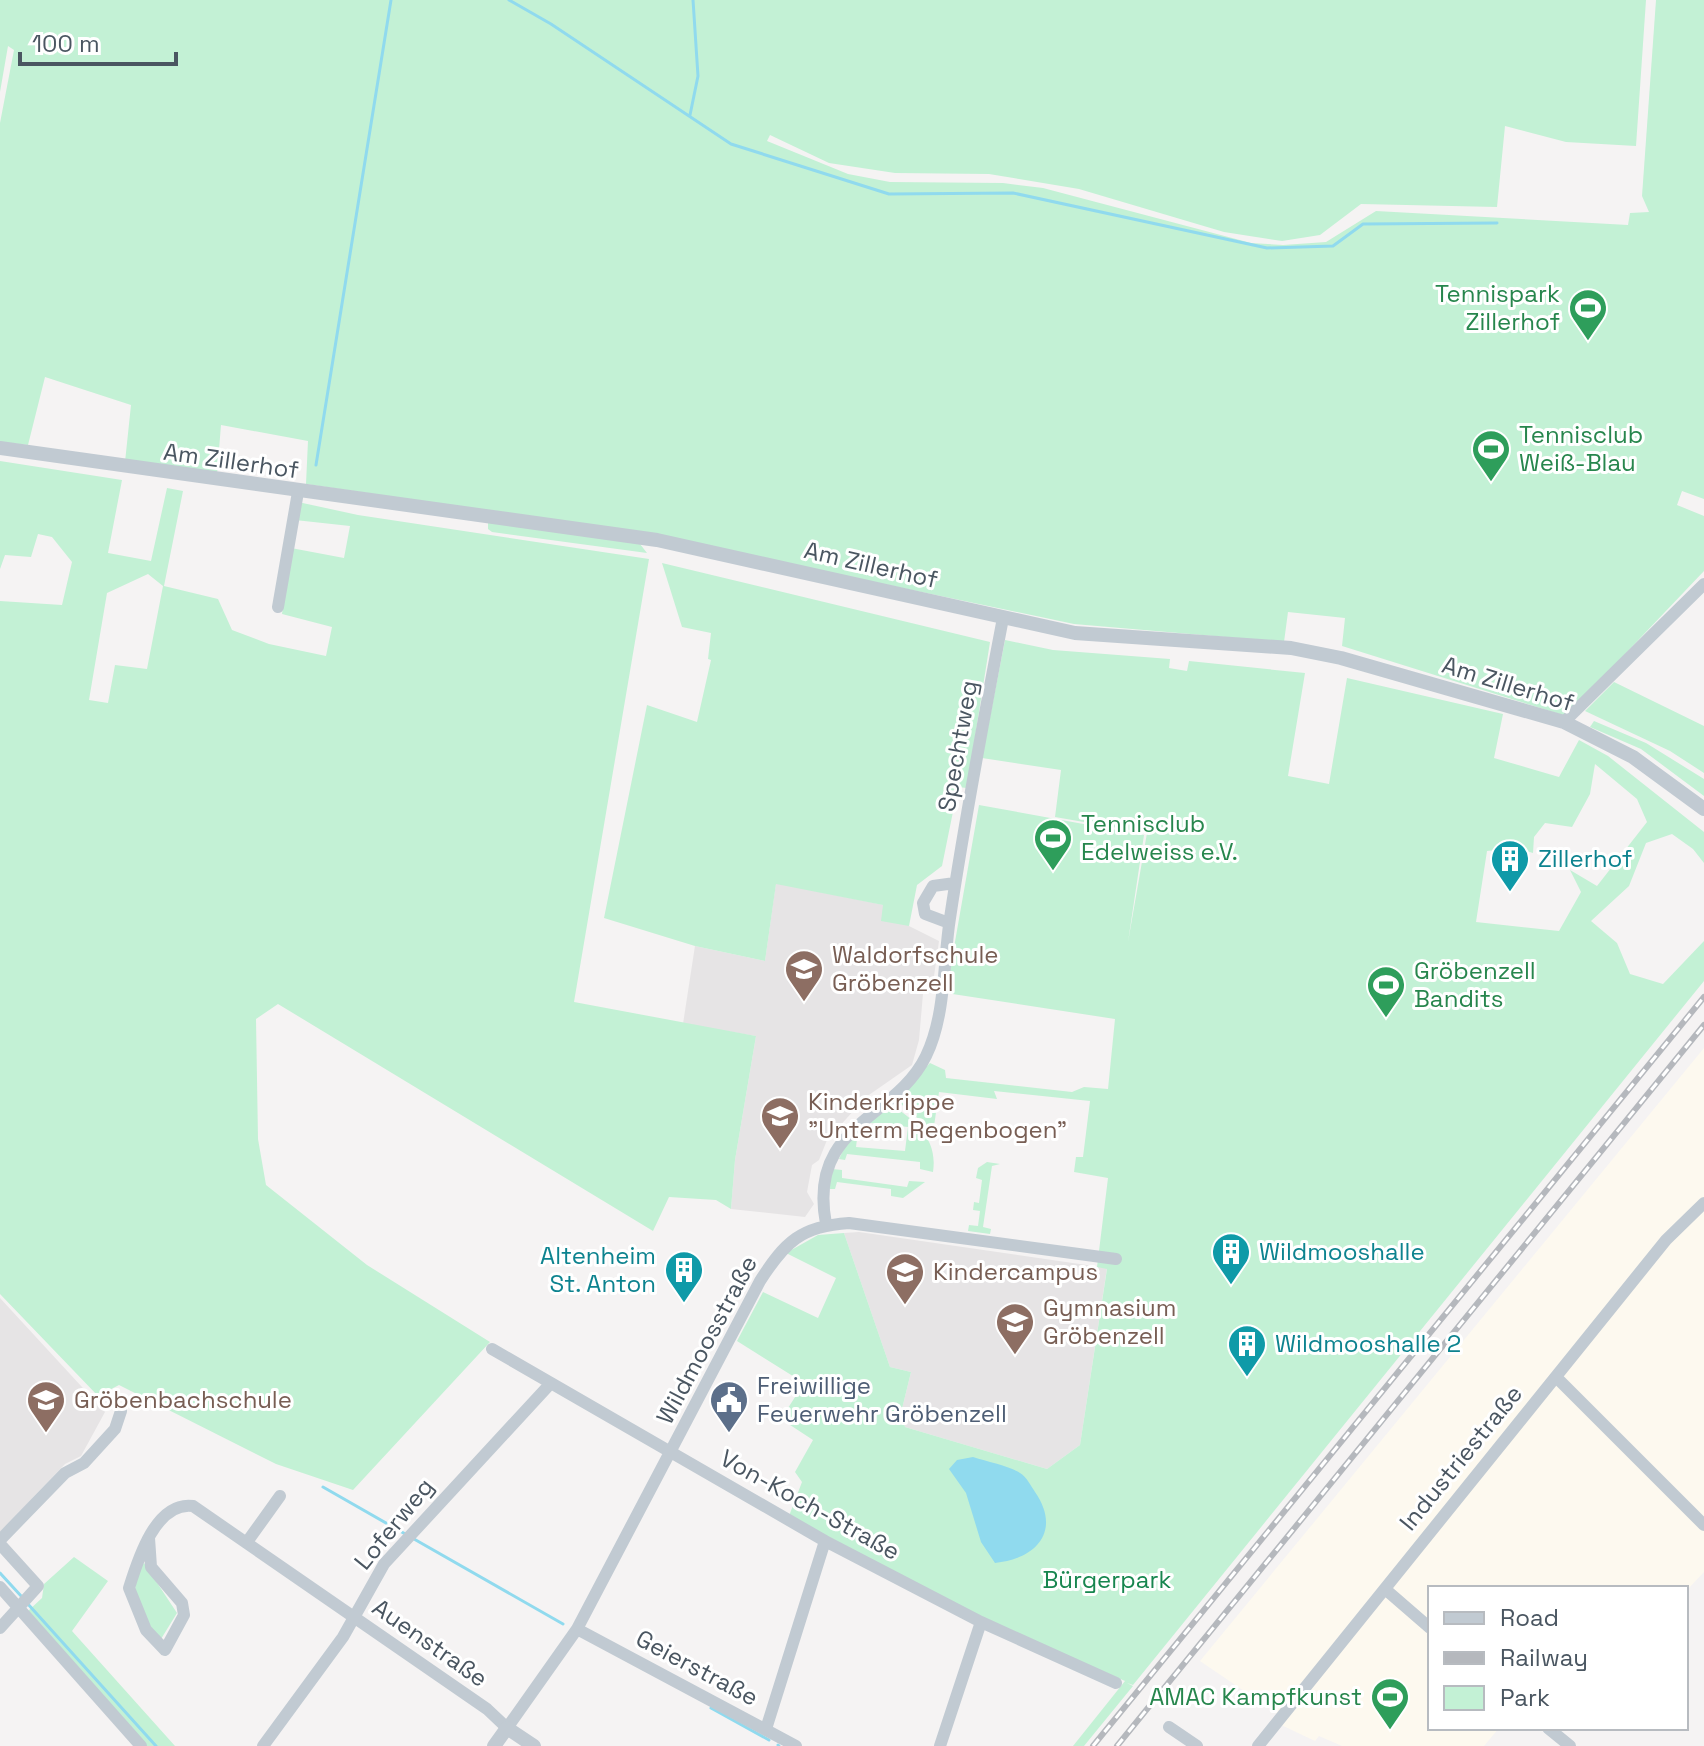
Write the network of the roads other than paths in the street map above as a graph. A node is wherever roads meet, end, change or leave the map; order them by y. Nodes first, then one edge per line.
1 (0, 448) edge
2 (298, 492) junction
3 (1704, 584) edge
4 (278, 607) dead end
5 (1003, 618) junction
6 (1564, 722) junction
7 (1704, 809) edge
8 (955, 883) junction
9 (949, 923) junction
10 (1704, 1203) edge
11 (826, 1224) junction
12 (1116, 1259) dead end
13 (492, 1349) dead end
14 (1556, 1377) junction
15 (551, 1383) junction
16 (121, 1411) dead end
17 (671, 1452) junction
18 (280, 1496) dead end
19 (1704, 1525) edge
20 (149, 1538) junction
21 (825, 1541) junction
22 (0, 1542) edge
23 (247, 1542) junction
24 (0, 1587) edge
25 (1385, 1589) junction
26 (25, 1599) junction
27 (354, 1616) junction
28 (981, 1622) junction
29 (1428, 1626) edge
30 (0, 1628) edge
31 (577, 1629) junction
32 (1116, 1683) dead end
33 (1169, 1727) dead end
34 (507, 1728) junction
35 (766, 1729) junction
36 (1550, 1730) edge
37 (141, 1746) edge
38 (263, 1746) edge
39 (494, 1746) edge
40 (534, 1746) edge
41 (796, 1746) edge
42 (940, 1746) edge
43 (1197, 1746) edge
44 (1258, 1746) edge
45 (1570, 1746) edge

1 - 2 street, Am Zillerhof
2 - 4 street
2 - 5 street, Am Zillerhof
3 - 6 street
5 - 6 street, Am Zillerhof
5 - 8 street, Spechtweg
6 - 7 street, Am Zillerhof
8 - 9 street, Spechtweg
8 - 9 street
9 - 11 street, Spechtweg
10 - 14 street, Industriestraße
11 - 12 street
11 - 17 street, Wildmoosstraße
13 - 15 street, Von-Koch-Straße
14 - 19 street
14 - 25 street, Industriestraße
15 - 17 street, Von-Koch-Straße
15 - 27 street, Loferweg
16 - 22 street
17 - 21 street, Von-Koch-Straße
17 - 31 street, Wildmoosstraße
18 - 23 street
20 - 20 street, Auenstraße
20 - 23 street, Auenstraße
21 - 28 street, Von-Koch-Straße
21 - 35 street
22 - 26 street
23 - 27 street, Auenstraße
24 - 26 street
25 - 29 street
25 - 44 street, Industriestraße
26 - 30 street
26 - 37 street
27 - 34 street, Auenstraße
27 - 38 street, Loferweg
28 - 32 street, Von-Koch-Straße
28 - 42 street
31 - 34 street, Wildmoosstraße
31 - 35 street, Geierstraße
33 - 43 street
34 - 39 street, Wildmoosstraße
34 - 40 street
35 - 41 street, Geierstraße
36 - 45 street

